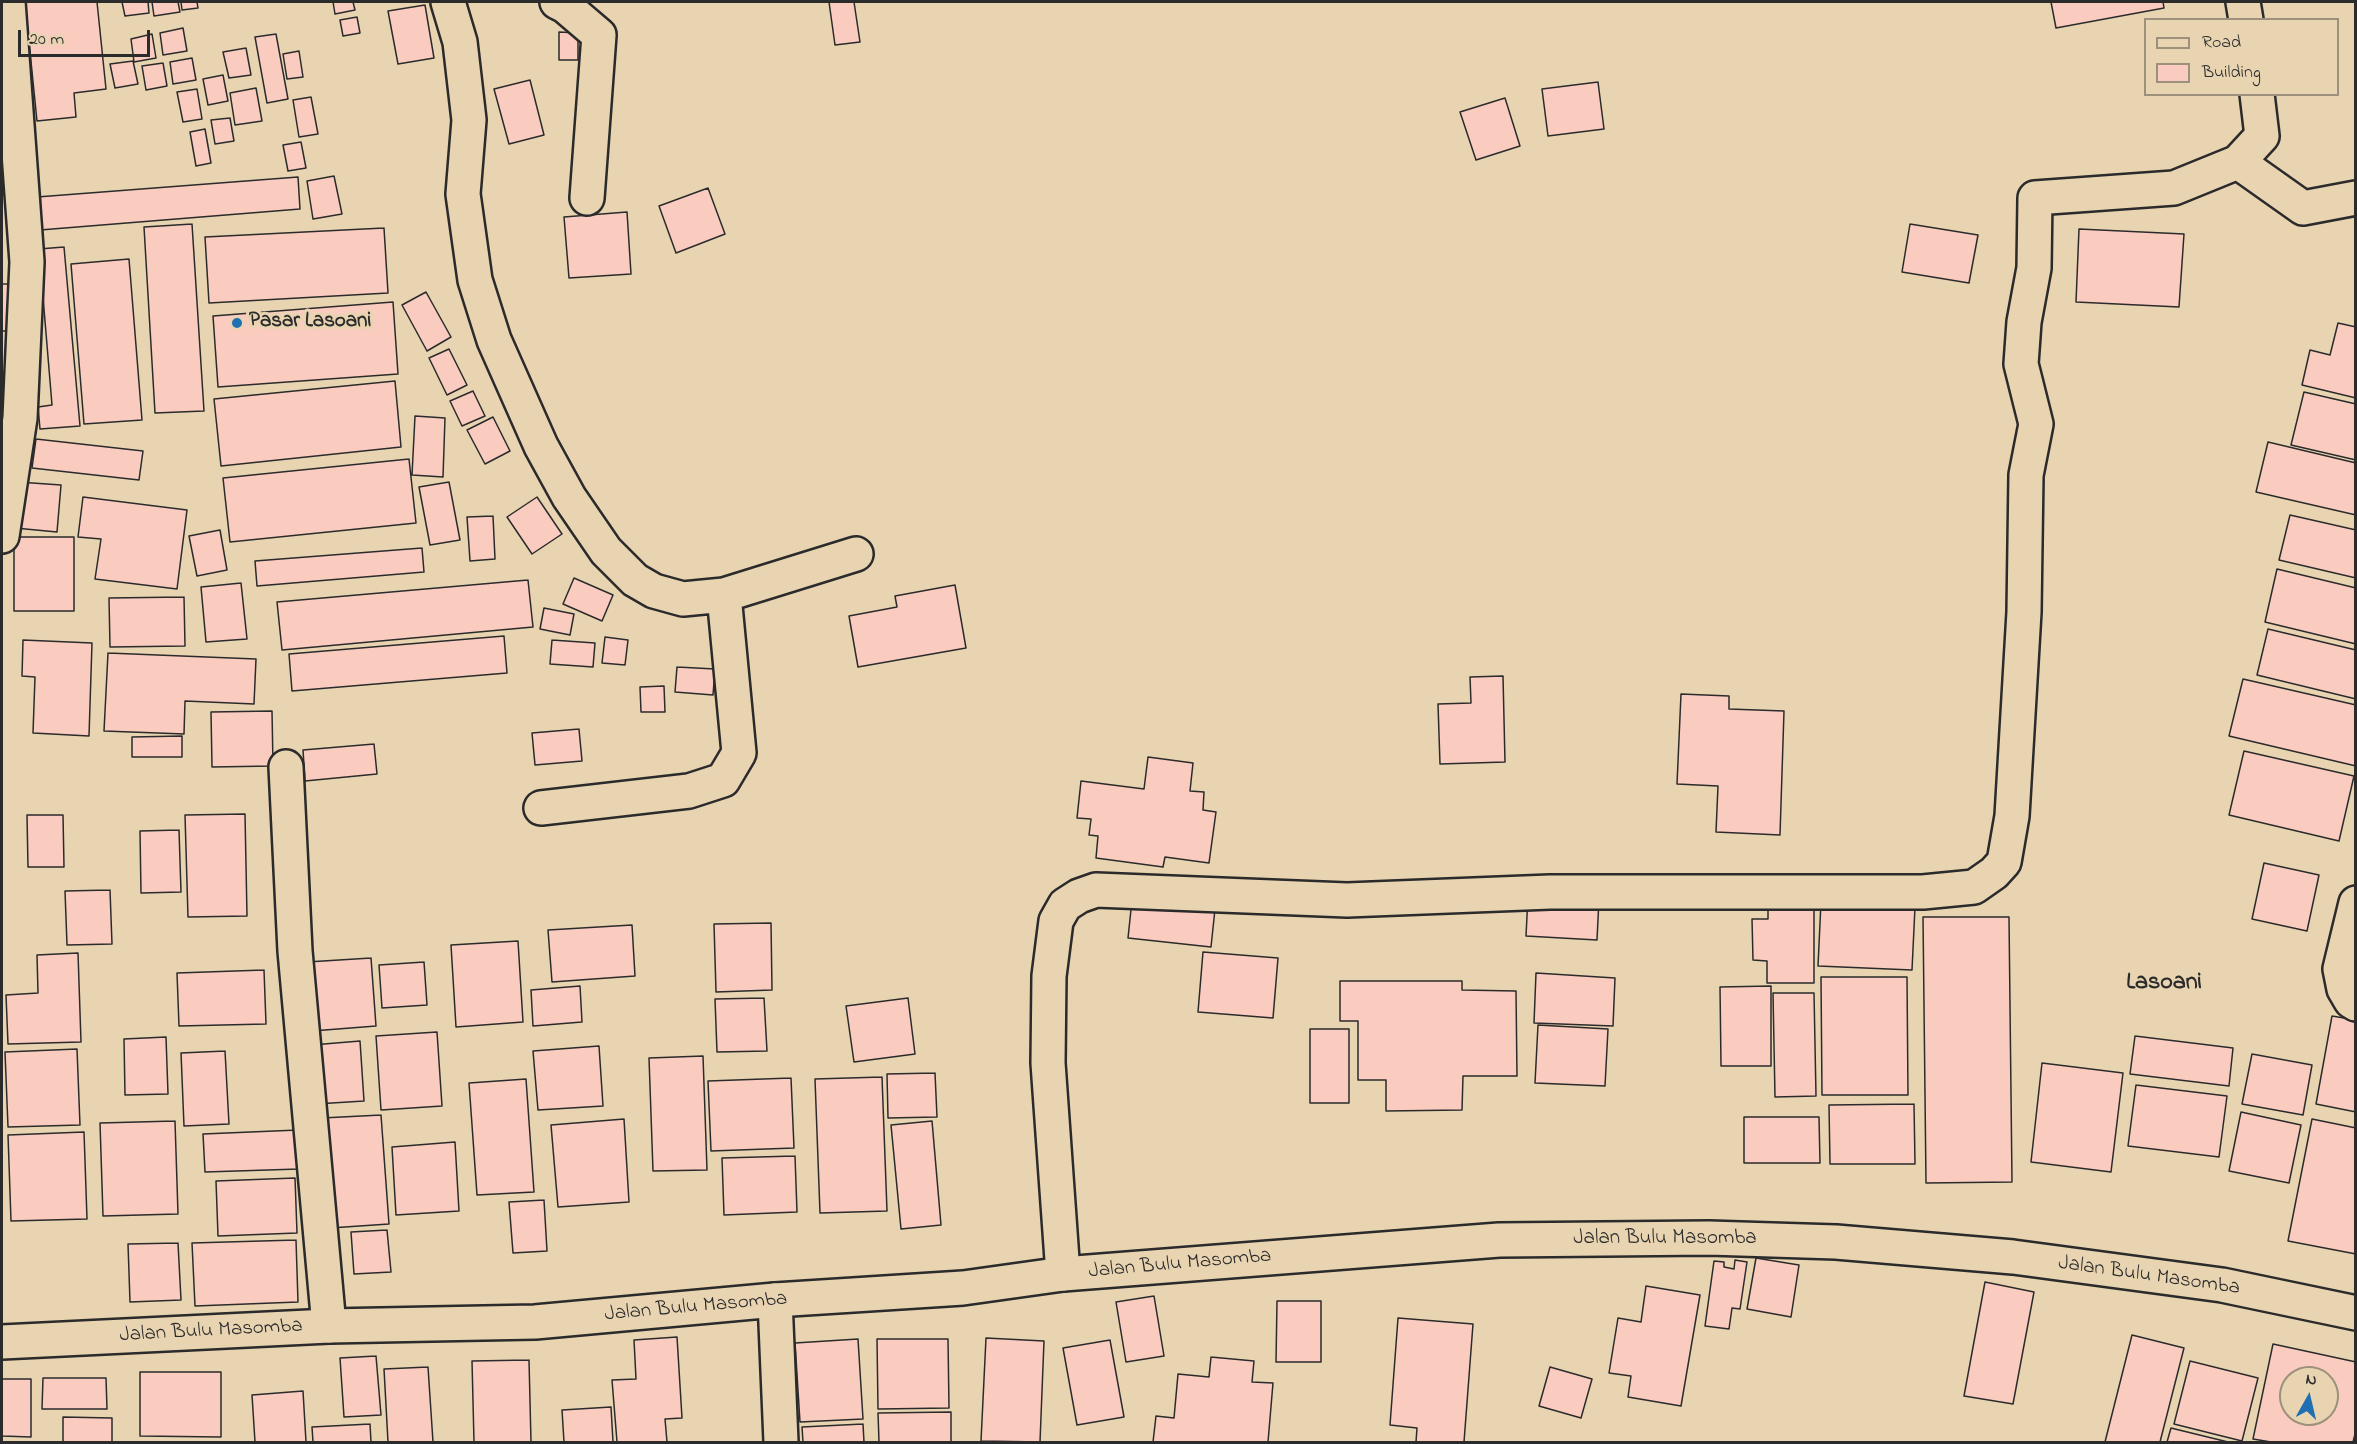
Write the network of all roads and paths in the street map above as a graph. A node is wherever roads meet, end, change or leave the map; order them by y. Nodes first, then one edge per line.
1 (8, 2) edge
2 (448, 2) edge
3 (557, 2) edge
4 (2243, 2) edge
5 (2246, 18) edge
6 (2257, 96) edge
7 (2238, 162) junction
8 (587, 198) dead end
9 (2355, 198) edge
10 (14, 262) edge
11 (2, 536) edge
12 (856, 554) dead end
13 (723, 595) junction
14 (286, 767) dead end
15 (541, 808) dead end
16 (2355, 903) edge
17 (2355, 1004) edge
18 (1064, 1274) junction
19 (775, 1300) junction
20 (2355, 1313) edge
21 (329, 1326) junction
22 (2, 1342) edge
23 (781, 1443) edge

1 - 10 street
2 - 13 street
3 - 8 street
4 - 5 street
6 - 7 street
7 - 9 street
7 - 18 street
10 - 11 street
12 - 13 street
13 - 15 street
14 - 21 street
16 - 17 street
18 - 19 street, Jalan Bulu Masomba
18 - 20 street, Jalan Bulu Masomba
19 - 21 street, Jalan Bulu Masomba
19 - 23 street
21 - 22 street, Jalan Bulu Masomba

